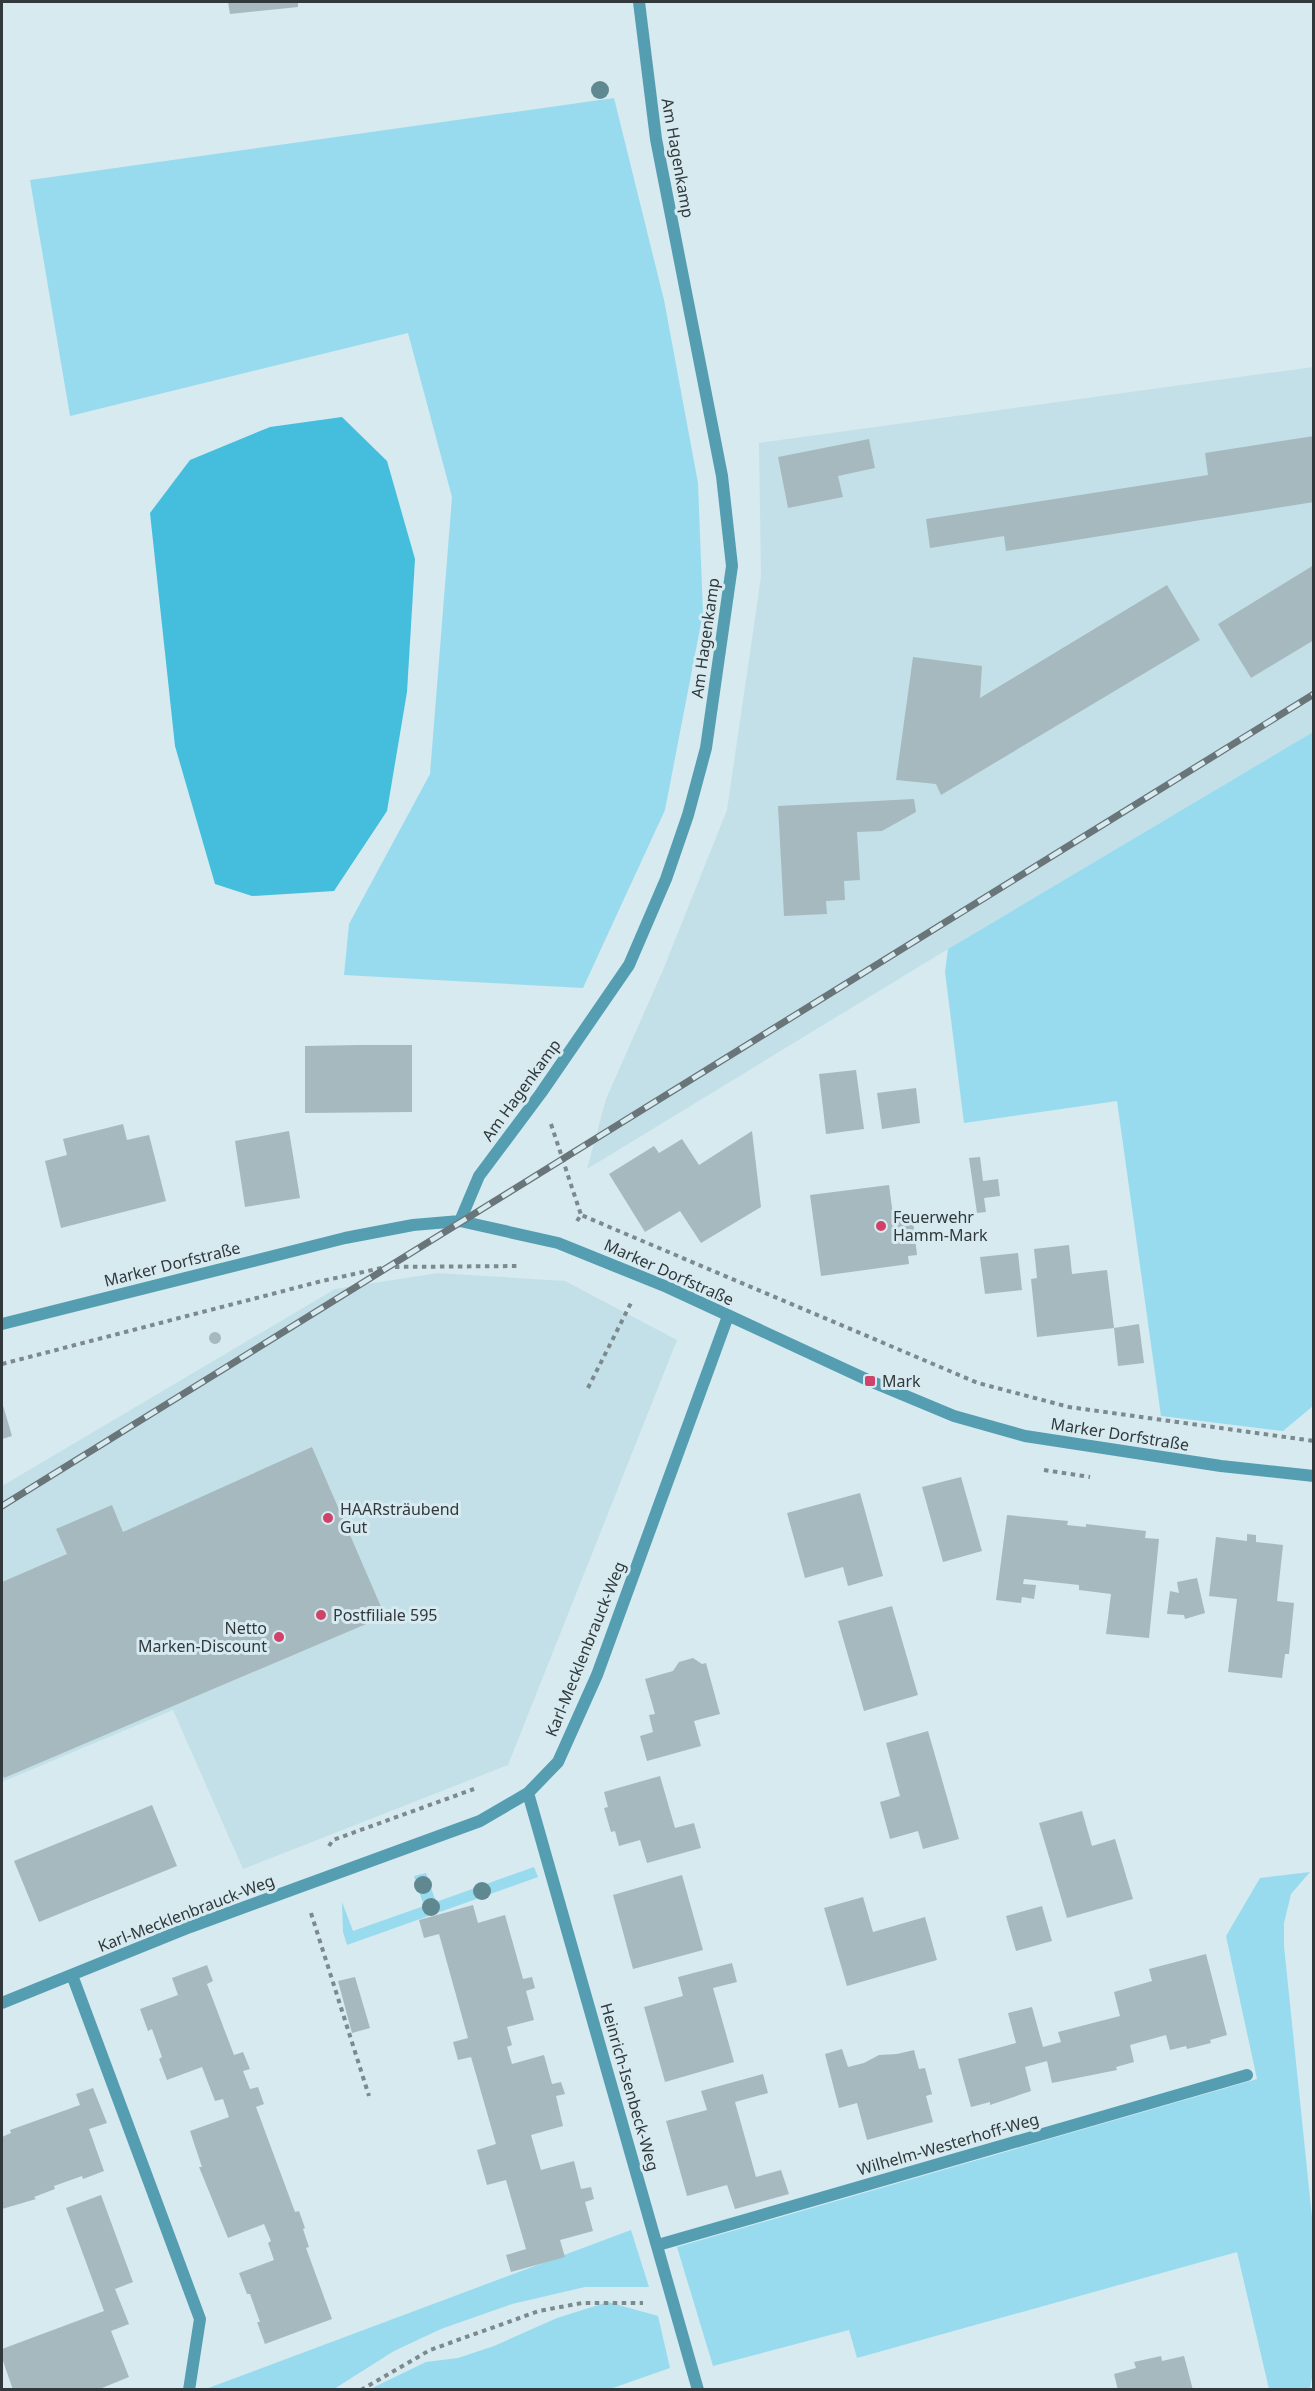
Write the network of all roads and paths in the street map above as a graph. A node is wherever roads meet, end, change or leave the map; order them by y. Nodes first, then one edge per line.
1 (639, 2) edge
2 (541, 1093) junction
3 (582, 1215) junction
4 (460, 1221) junction
5 (558, 1243) junction
6 (523, 1266) dead end
7 (634, 1298) dead end
8 (728, 1316) junction
9 (2, 1324) edge
10 (2, 1364) edge
11 (588, 1388) dead end
12 (1314, 1441) edge
13 (1314, 1476) edge
14 (480, 1787) dead end
15 (528, 1793) junction
16 (302, 1886) junction
17 (72, 1974) junction
18 (2, 2003) edge
19 (1247, 2076) dead end
20 (369, 2096) dead end
21 (658, 2245) junction
22 (674, 2302) junction
23 (189, 2390) edge
24 (361, 2390) edge
25 (698, 2390) edge

1 - 2 street, Am Hagenkamp
2 - 3 path
2 - 4 street, Am Hagenkamp
3 - 5 path
3 - 12 path
4 - 5 street, Marker Dorfstraße
4 - 9 street, Marker Dorfstraße
5 - 8 street, Marker Dorfstraße
6 - 10 path
7 - 11 path
8 - 13 street, Marker Dorfstraße
8 - 15 street, Karl-Mecklenbrauck-Weg
14 - 16 path
15 - 16 street, Karl-Mecklenbrauck-Weg
15 - 21 street, Heinrich-Isenbeck-Weg
16 - 17 street, Karl-Mecklenbrauck-Weg
16 - 20 path
17 - 18 street, Karl-Mecklenbrauck-Weg
17 - 23 street
19 - 21 street, Wilhelm-Westerhoff-Weg
21 - 22 street, Heinrich-Isenbeck-Weg
22 - 24 path
22 - 25 street, Heinrich-Isenbeck-Weg

